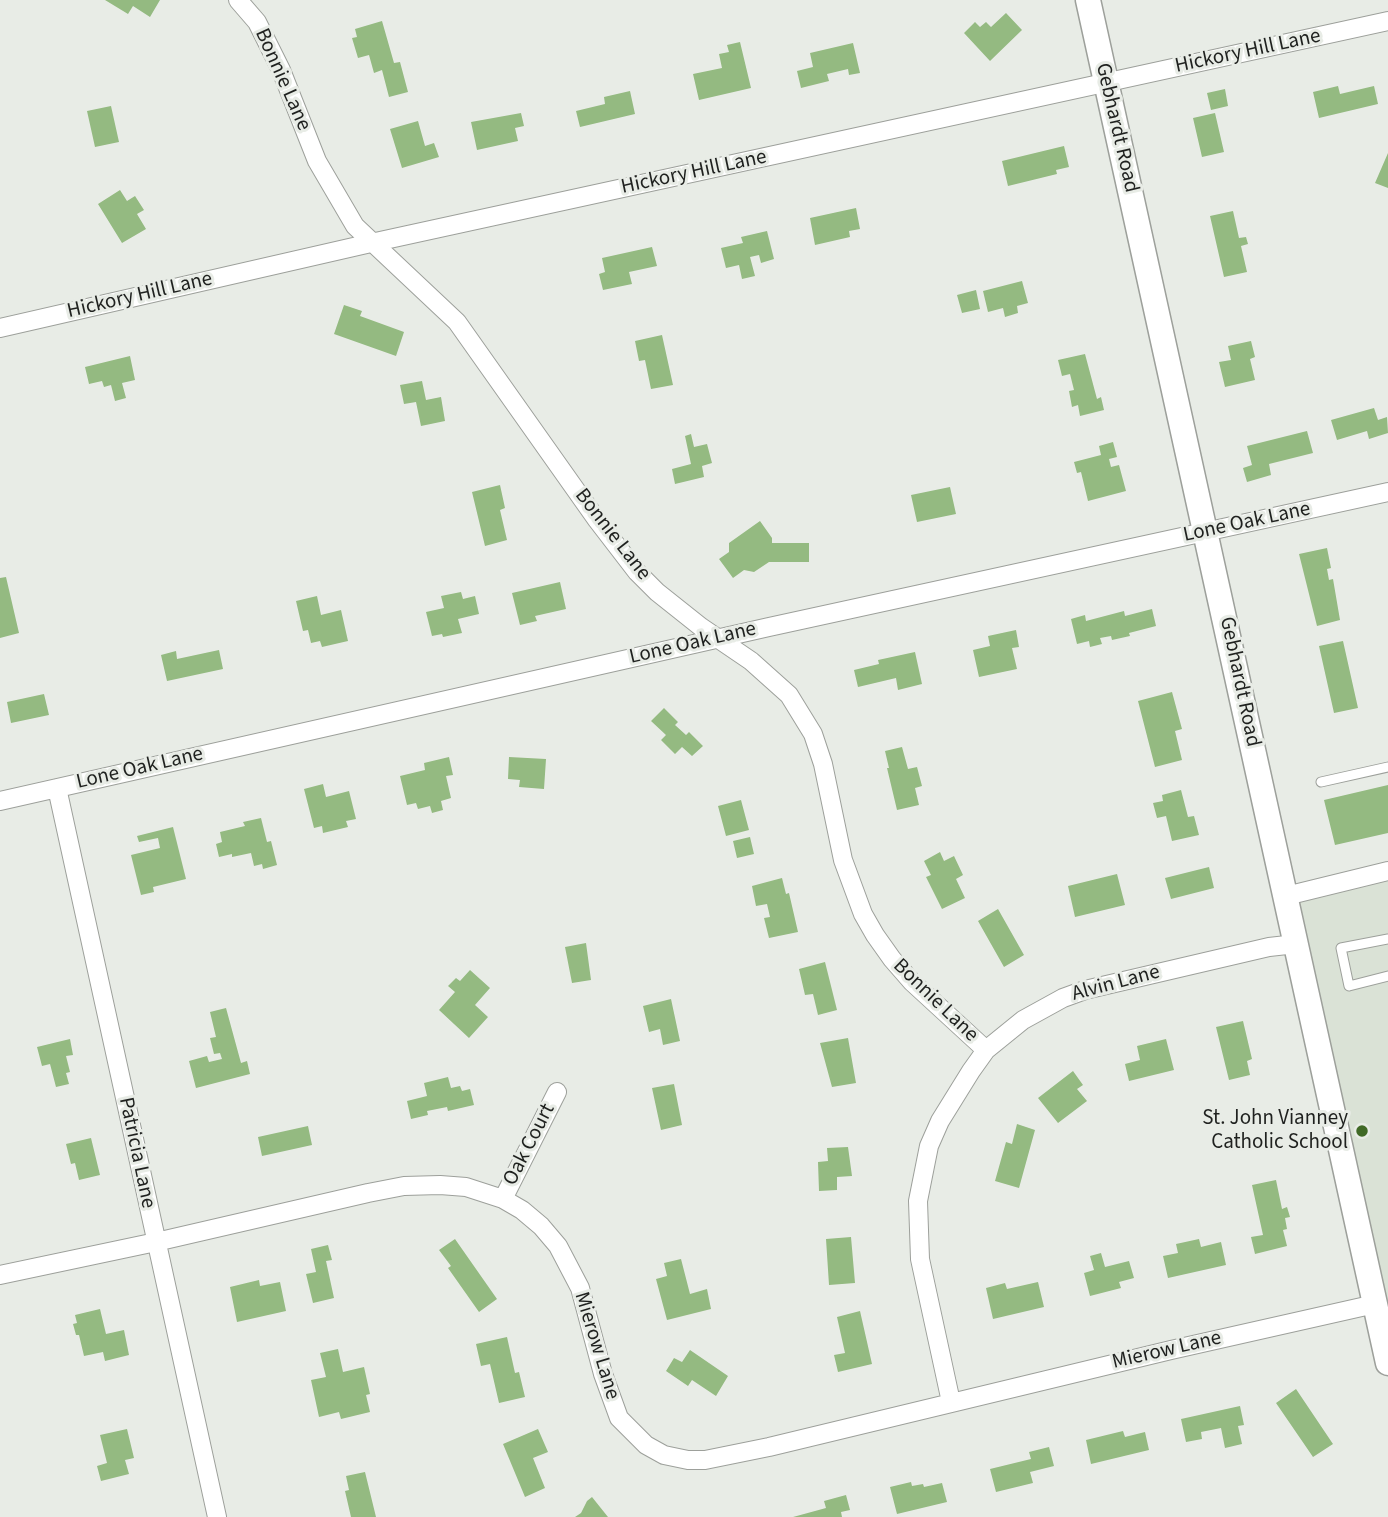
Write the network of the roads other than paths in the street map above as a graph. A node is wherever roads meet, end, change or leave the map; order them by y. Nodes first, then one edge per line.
1 (238, 0) edge
2 (1088, 0) edge
3 (1388, 21) edge
4 (1105, 81) junction
5 (371, 243) junction
6 (0, 328) edge
7 (1388, 492) edge
8 (1205, 533) junction
9 (719, 639) junction
10 (1388, 767) edge
11 (1321, 782) dead end
12 (57, 788) junction
13 (0, 801) edge
14 (1388, 871) edge
15 (1286, 896) junction
16 (1388, 939) edge
17 (1296, 944) junction
18 (1388, 976) edge
19 (986, 1050) junction
20 (557, 1092) dead end
21 (503, 1199) junction
22 (156, 1242) junction
23 (0, 1275) edge
24 (1375, 1304) junction
25 (1388, 1363) edge
26 (951, 1402) junction
27 (217, 1517) edge

1 - 5 street, Bonnie Lane
2 - 4 street, Gebhardt Road
3 - 4 street, Hickory Hill Lane
4 - 5 street, Hickory Hill Lane
4 - 8 street, Gebhardt Road
5 - 6 street, Hickory Hill Lane
5 - 9 street, Bonnie Lane
7 - 8 street, Lone Oak Lane
8 - 9 street, Lone Oak Lane
8 - 15 street, Gebhardt Road
9 - 12 street, Lone Oak Lane
9 - 19 street, Bonnie Lane
10 - 11 lane
12 - 13 street, Lone Oak Lane
12 - 22 street, Patricia Lane
14 - 15 street
15 - 17 street, Gebhardt Road
16 - 18 lane
17 - 19 street, Alvin Lane
17 - 24 street, Gebhardt Road
19 - 26 street, Alvin Lane
20 - 21 street, Oak Court
21 - 22 street, Mierow Lane
21 - 26 street, Mierow Lane
22 - 23 street, Mierow Lane
22 - 27 street, Patricia Lane
24 - 25 street, Gebhardt Road
24 - 26 street, Mierow Lane

